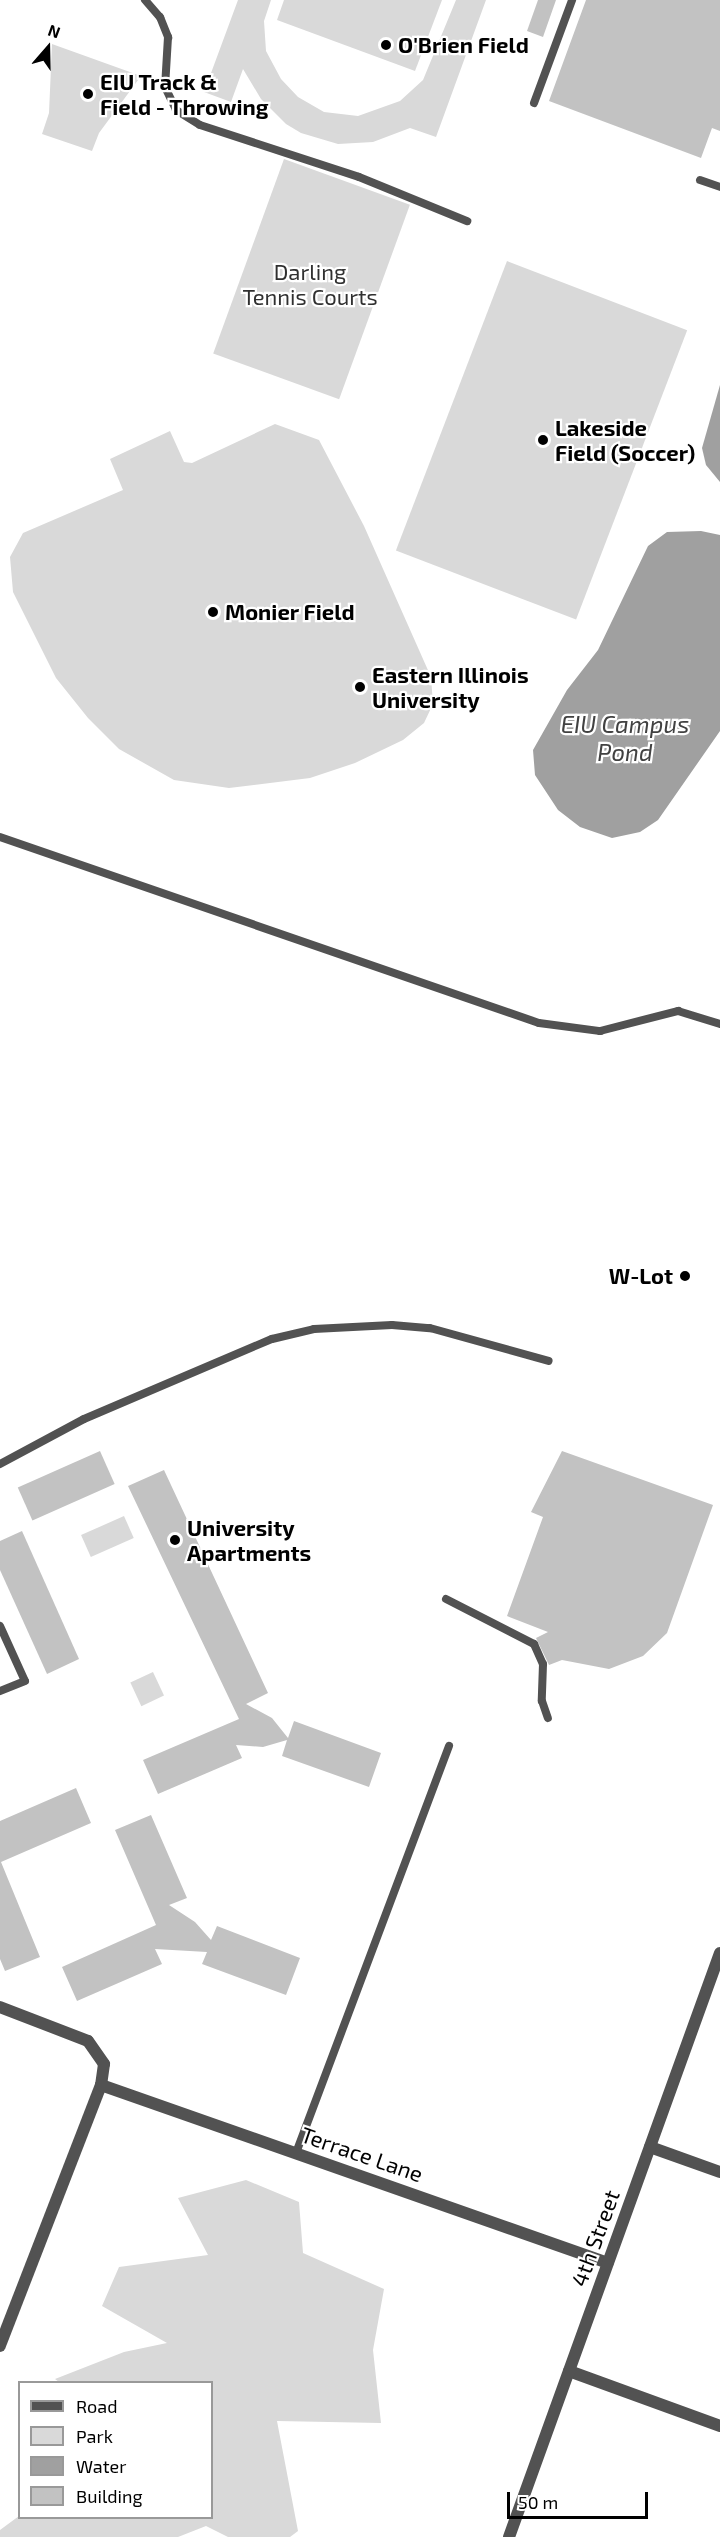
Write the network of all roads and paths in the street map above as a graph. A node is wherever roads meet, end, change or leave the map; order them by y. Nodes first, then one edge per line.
1 (144, 0) edge
2 (572, 0) edge
3 (534, 103) dead end
4 (700, 180) dead end
5 (720, 187) edge
6 (467, 221) dead end
7 (0, 837) edge
8 (720, 1024) edge
9 (549, 1361) dead end
10 (0, 1464) edge
11 (446, 1599) dead end
12 (0, 1626) edge
13 (0, 1691) edge
14 (549, 1718) dead end
15 (449, 1746) dead end
16 (720, 1953) edge
17 (0, 2007) edge
18 (101, 2085) junction
19 (650, 2147) junction
20 (296, 2153) junction
21 (720, 2172) edge
22 (608, 2263) junction
23 (3, 2328) edge
24 (0, 2346) edge
25 (569, 2372) junction
26 (720, 2426) edge
27 (509, 2537) edge

1 - 6 lane
2 - 3 lane
4 - 5 lane
7 - 8 lane
9 - 10 lane
11 - 14 lane
12 - 13 lane
15 - 20 lane
16 - 19 street, 4th Street
17 - 18 street
18 - 20 street, Terrace Lane
18 - 23 street
19 - 21 street
19 - 22 street, 4th Street
20 - 22 street, Terrace Lane
22 - 25 street, 4th Street
23 - 24 street
25 - 26 street
25 - 27 street, 4th Street

